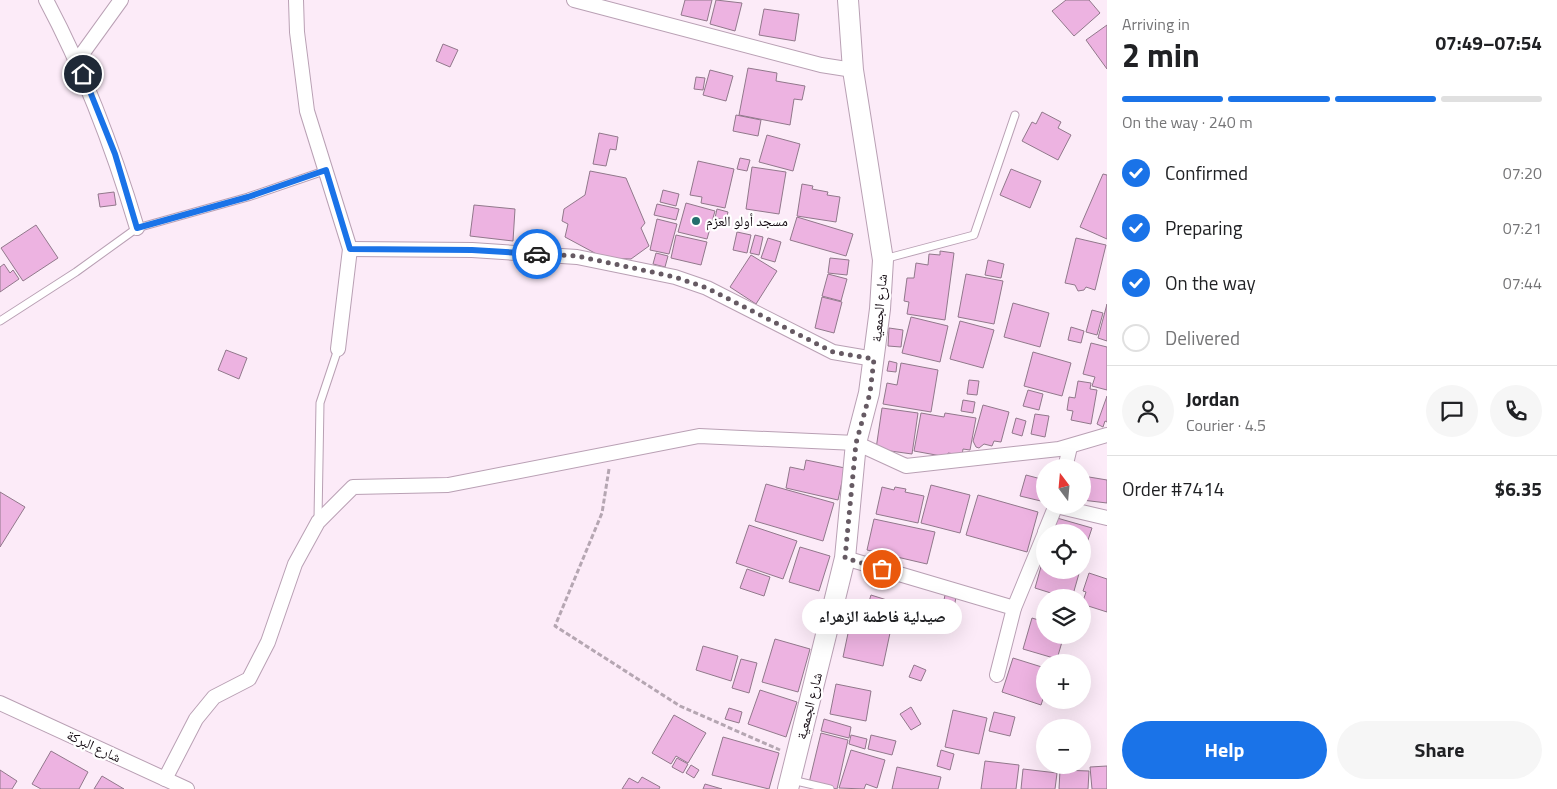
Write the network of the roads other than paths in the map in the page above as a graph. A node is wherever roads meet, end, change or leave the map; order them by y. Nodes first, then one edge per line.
1 (46, 0) edge
2 (121, 0) edge
3 (296, 0) edge
4 (574, 0) edge
5 (848, 0) edge
6 (77, 61) junction
7 (852, 70) junction
8 (1015, 115) dead end
9 (326, 170) junction
10 (137, 228) junction
11 (350, 249) junction
12 (883, 260) junction
13 (0, 321) edge
14 (338, 349) joint
15 (874, 359) junction
16 (1107, 435) edge
17 (856, 443) junction
18 (1070, 447) junction
19 (1067, 459) edge
20 (1090, 514) edge
21 (1107, 518) edge
22 (318, 522) junction
23 (1036, 555) edge
24 (845, 558) junction
25 (1014, 608) junction
26 (997, 675) dead end
27 (0, 703) edge
28 (166, 779) junction
29 (789, 784) edge
30 (182, 788) edge
31 (830, 789) edge

1 - 6 street
2 - 6 street
3 - 9 street
4 - 7 street
5 - 7 street, شارع الجمعية
6 - 10 street
7 - 12 street, شارع الجمعية
8 - 12 lane
9 - 10 lane
9 - 11 street
10 - 13 lane
11 - 14 street
11 - 15 street
12 - 15 street, شارع الجمعية
14 - 22 lane
15 - 17 street, شارع الجمعية
16 - 18 street
17 - 18 street
17 - 22 street
17 - 24 street, شارع الجمعية
18 - 19 street
20 - 21 street
22 - 28 street
23 - 25 street
24 - 25 street
24 - 29 street, شارع الجمعية
25 - 26 street
27 - 28 street, شارع البركة
28 - 30 street, شارع البركة
29 - 31 lane

